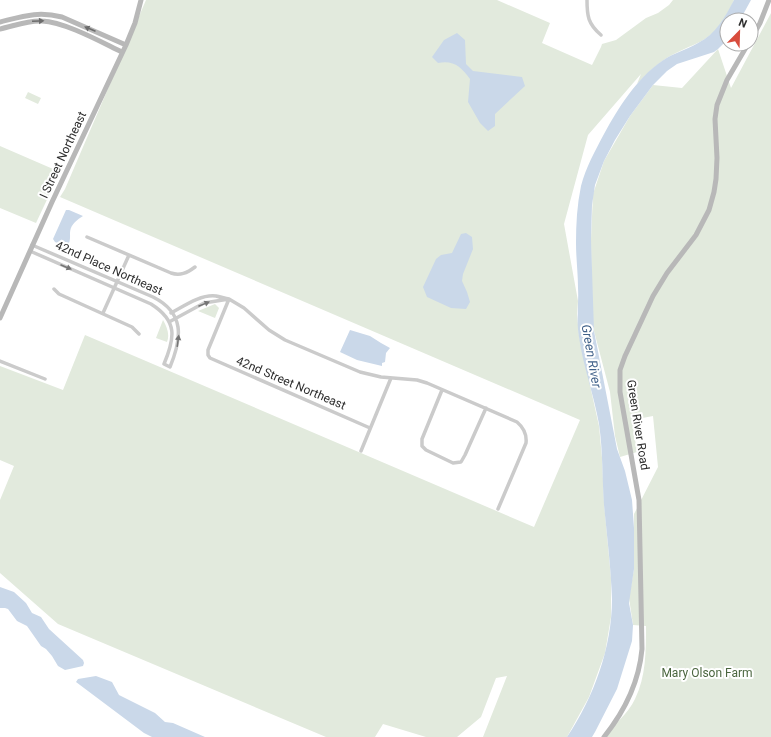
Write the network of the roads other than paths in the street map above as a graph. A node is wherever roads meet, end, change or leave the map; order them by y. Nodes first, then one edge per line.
1 (141, 0) edge
2 (587, 0) edge
3 (769, 0) edge
4 (0, 22) edge
5 (759, 25) edge
6 (0, 29) edge
7 (601, 35) dead end
8 (126, 45) junction
9 (122, 52) junction
10 (743, 52) edge
11 (87, 237) dead end
12 (32, 245) junction
13 (30, 251) junction
14 (129, 255) junction
15 (195, 267) dead end
16 (118, 282) junction
17 (115, 288) junction
18 (54, 289) dead end
19 (229, 300) junction
20 (104, 313) junction
21 (174, 316) junction
22 (0, 318) edge
23 (168, 319) junction
24 (139, 334) dead end
25 (0, 361) edge
26 (391, 378) junction
27 (45, 379) dead end
28 (442, 390) junction
29 (486, 408) junction
30 (370, 428) junction
31 (361, 451) dead end
32 (498, 509) dead end
33 (604, 737) edge

1 - 8 street, I Street Northeast
2 - 7 street
3 - 5 street
8 -> 4 street
6 -> 9 street
8 - 9 street, I Street Northeast
9 - 12 street, I Street Northeast
10 - 33 street, Green River Road
11 - 14 street
12 - 13 street, I Street Northeast
12 - 16 street, 42nd Place Northeast
13 -> 17 street, 42nd Place Northeast
13 - 22 street, I Street Northeast
14 - 15 street
14 - 16 street
16 - 17 street
16 - 21 street, 42nd Place Northeast
17 - 20 street
17 - 23 street, 42nd Place Northeast
18 - 20 street
21 -> 19 street
19 - 21 street
19 - 26 street
19 - 30 street, 42nd Street Northeast
20 - 24 street
21 - 23 street
21 - 23 street
23 -> 21 street
25 - 27 street
26 - 28 street
26 - 30 street
28 - 29 street
28 - 29 street
29 - 32 street
30 - 31 street

